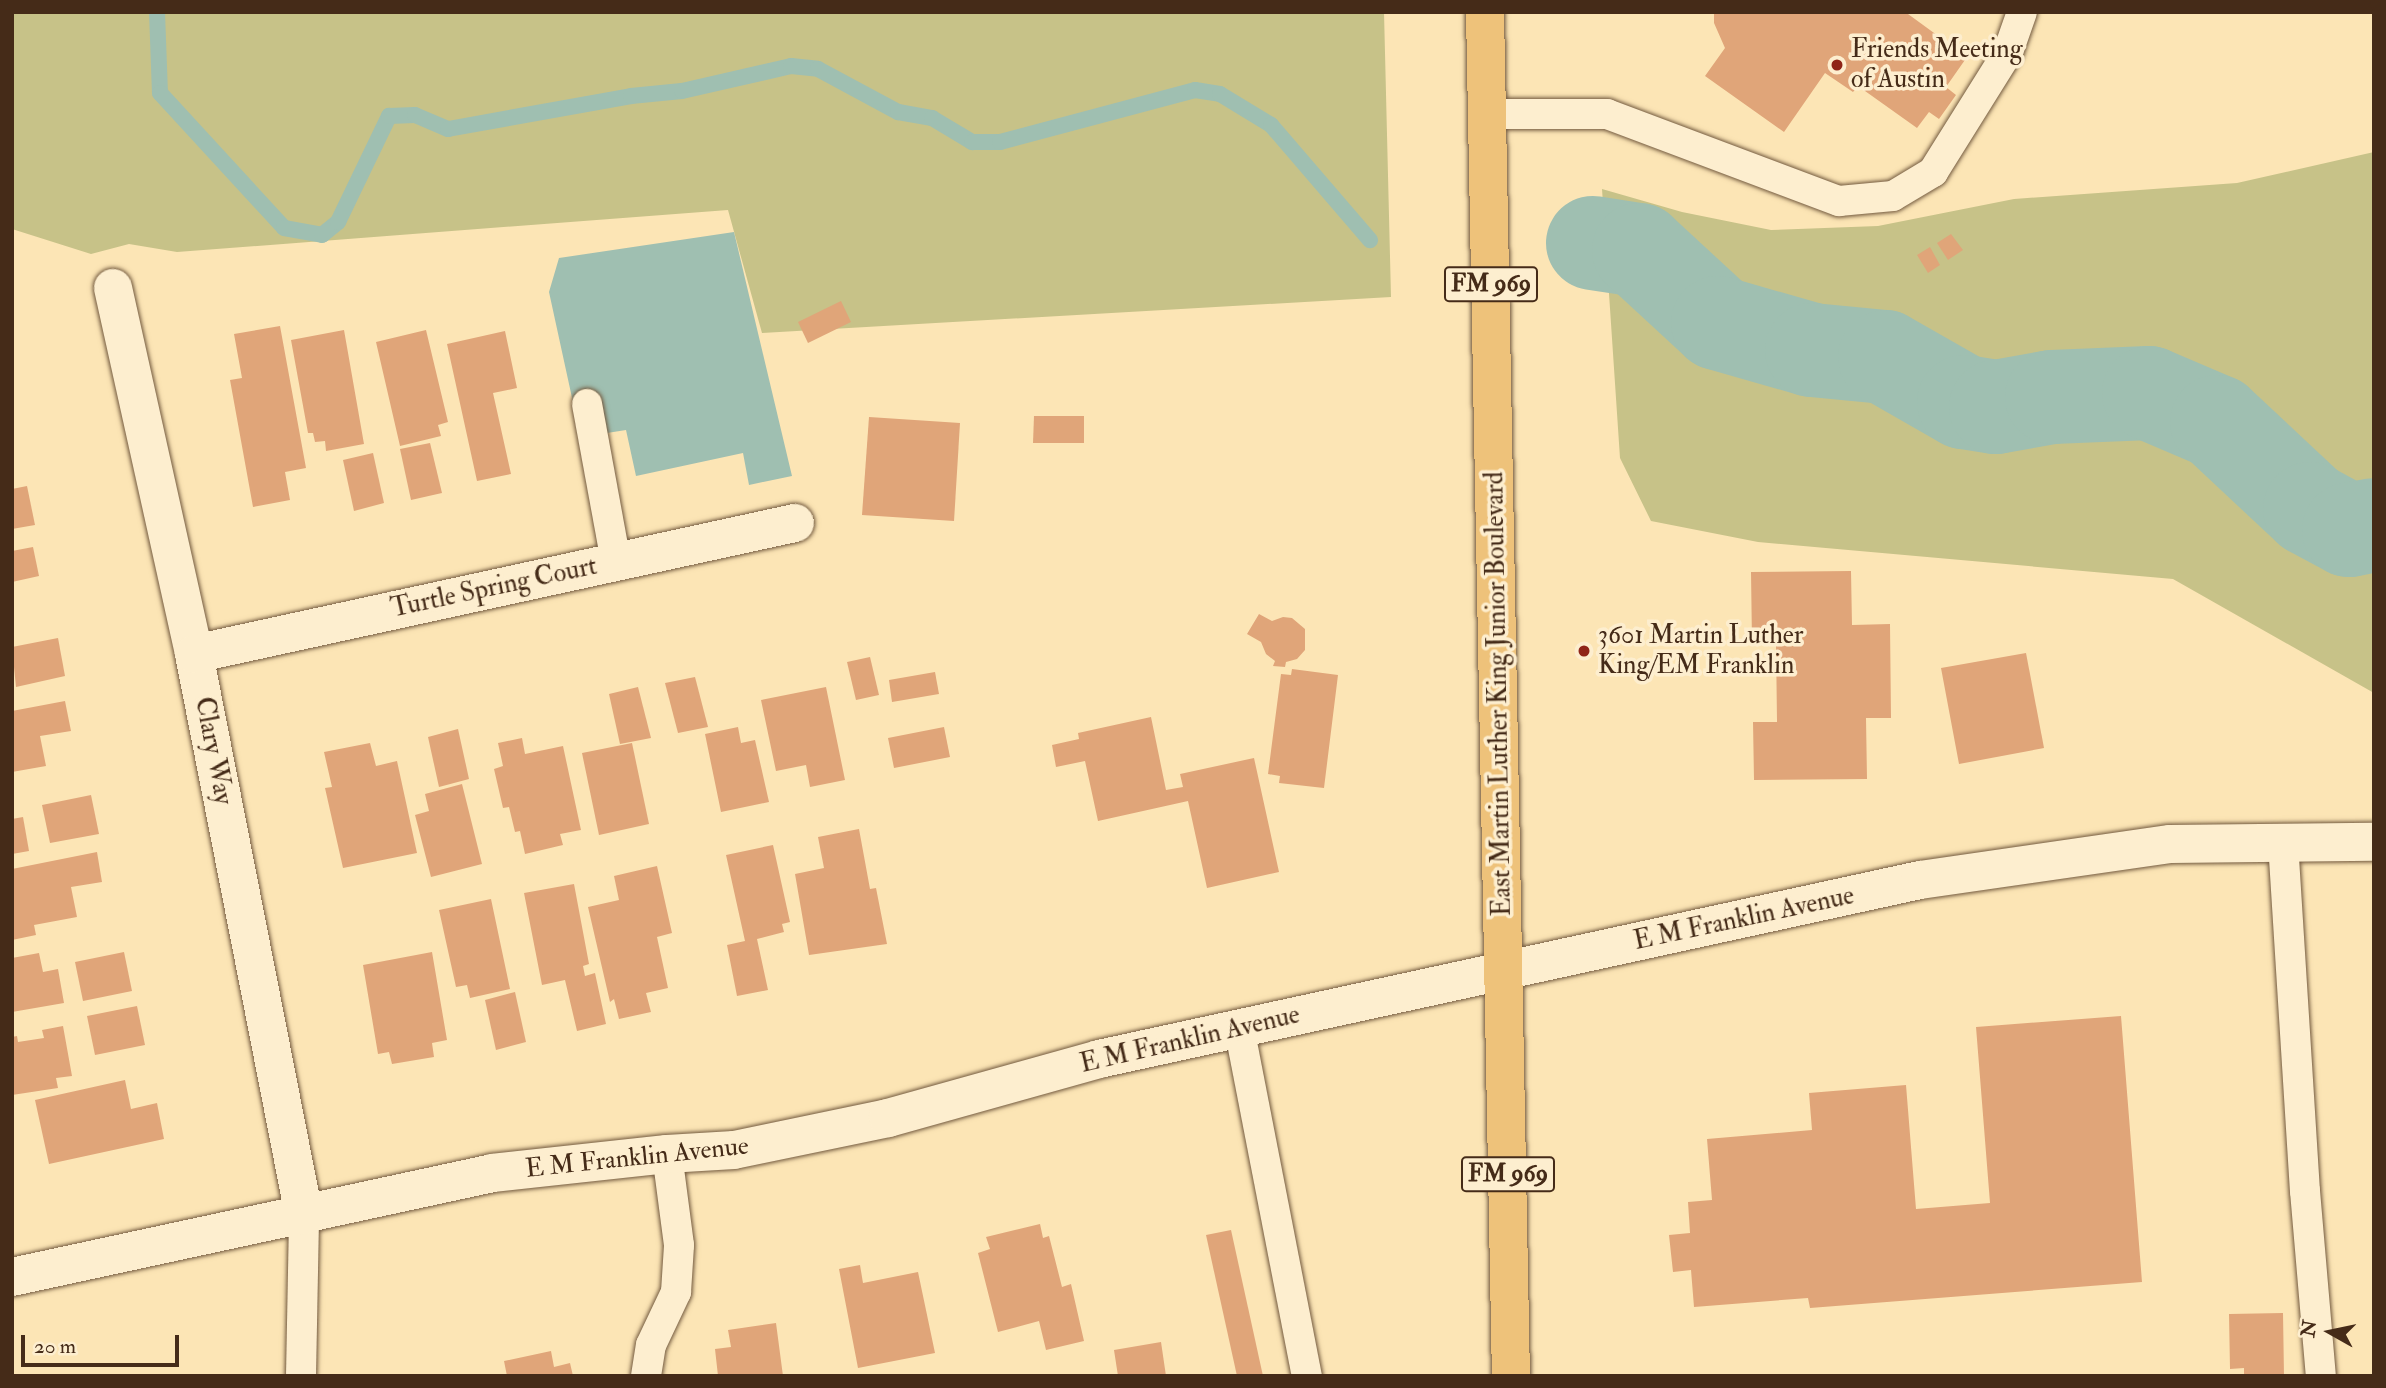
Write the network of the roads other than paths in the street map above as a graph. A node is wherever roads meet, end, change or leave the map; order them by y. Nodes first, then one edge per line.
1 (1485, 12) edge
2 (2022, 12) edge
3 (1488, 114) junction
4 (113, 288) dead end
5 (587, 404) dead end
6 (794, 523) dead end
7 (616, 562) junction
8 (194, 654) junction
9 (2283, 842) junction
10 (2374, 842) edge
11 (1504, 971) junction
12 (1239, 1027) junction
13 (667, 1154) junction
14 (304, 1215) junction
15 (12, 1277) edge
16 (301, 1376) edge
17 (646, 1376) edge
18 (1307, 1376) edge
19 (1511, 1376) edge
20 (2321, 1376) edge

1 - 3 main road, East Martin Luther King Junior Boulevard / FM 969
2 - 3 lane
3 - 11 main road, East Martin Luther King Junior Boulevard / FM 969
4 - 8 street, Clary Way
5 - 7 lane
6 - 7 street, Turtle Spring Court
7 - 8 street, Turtle Spring Court
8 - 14 street, Clary Way
9 - 10 street, E M Franklin Avenue
9 - 11 street, E M Franklin Avenue
9 - 20 lane
11 - 12 street, E M Franklin Avenue
11 - 19 main road, East Martin Luther King Junior Boulevard / FM 969
12 - 13 street, E M Franklin Avenue
12 - 18 lane
13 - 14 street, E M Franklin Avenue
13 - 17 lane
14 - 15 street, E M Franklin Avenue
14 - 16 lane

